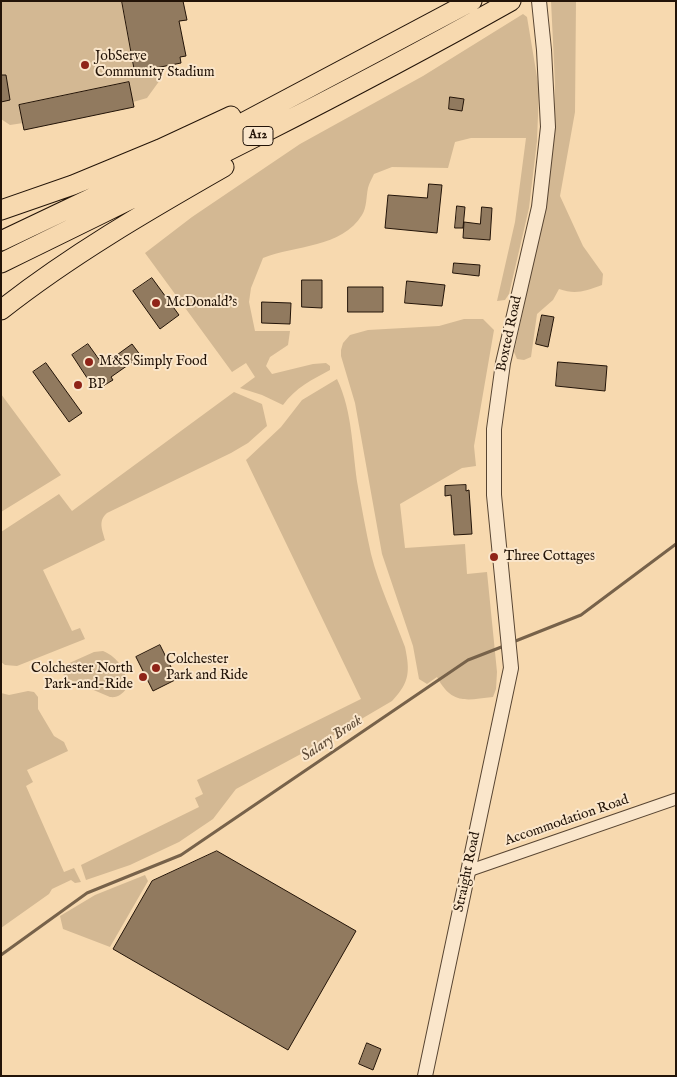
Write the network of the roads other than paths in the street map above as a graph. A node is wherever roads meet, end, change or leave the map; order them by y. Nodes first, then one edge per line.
1 (472, 1) edge
2 (511, 1) edge
3 (539, 1) edge
4 (453, 23) junction
5 (1, 210) edge
6 (1, 241) edge
7 (1, 263) edge
8 (1, 310) edge
9 (511, 668) joint
10 (676, 798) edge
11 (468, 871) junction
12 (425, 1076) edge

1 - 4 highway, A12
2 - 4 highway, A12
3 - 9 street, Boxted Road
4 - 5 highway, A12
4 - 6 highway, A12
4 - 7 highway, A12
4 - 8 highway, A12
9 - 11 street, Straight Road
10 - 11 street, Accommodation Road
11 - 12 street, Straight Road

